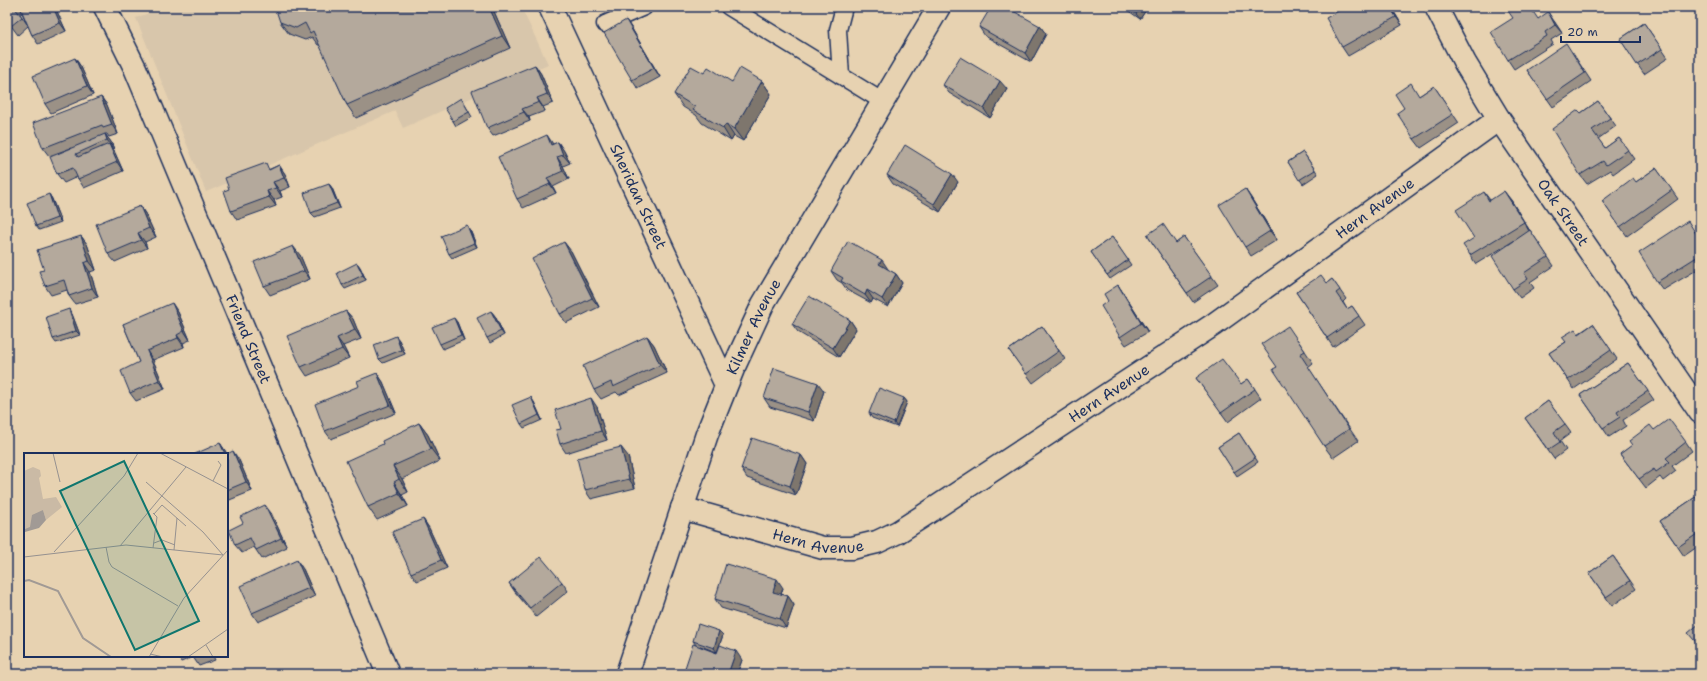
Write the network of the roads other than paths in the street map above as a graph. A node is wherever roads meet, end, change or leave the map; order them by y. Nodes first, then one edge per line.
1 (105, 7) edge
2 (550, 7) edge
3 (644, 7) edge
4 (729, 7) edge
5 (844, 7) edge
6 (939, 7) edge
7 (1436, 7) edge
8 (605, 24) dead end
9 (841, 76) junction
10 (882, 101) junction
11 (1499, 119) junction
12 (726, 385) junction
13 (1700, 412) edge
14 (682, 508) junction
15 (388, 674) edge
16 (627, 674) edge

1 - 15 street, Friend Street
2 - 12 street, Sheridan Street
3 - 8 lane
4 - 9 lane
5 - 9 lane
6 - 10 street, Kilmer Avenue
7 - 11 street, Oak Street
9 - 10 lane
10 - 12 street, Kilmer Avenue
11 - 13 street, Oak Street
11 - 14 street, Hern Avenue
12 - 14 street, Kilmer Avenue
14 - 16 street, Kilmer Avenue

